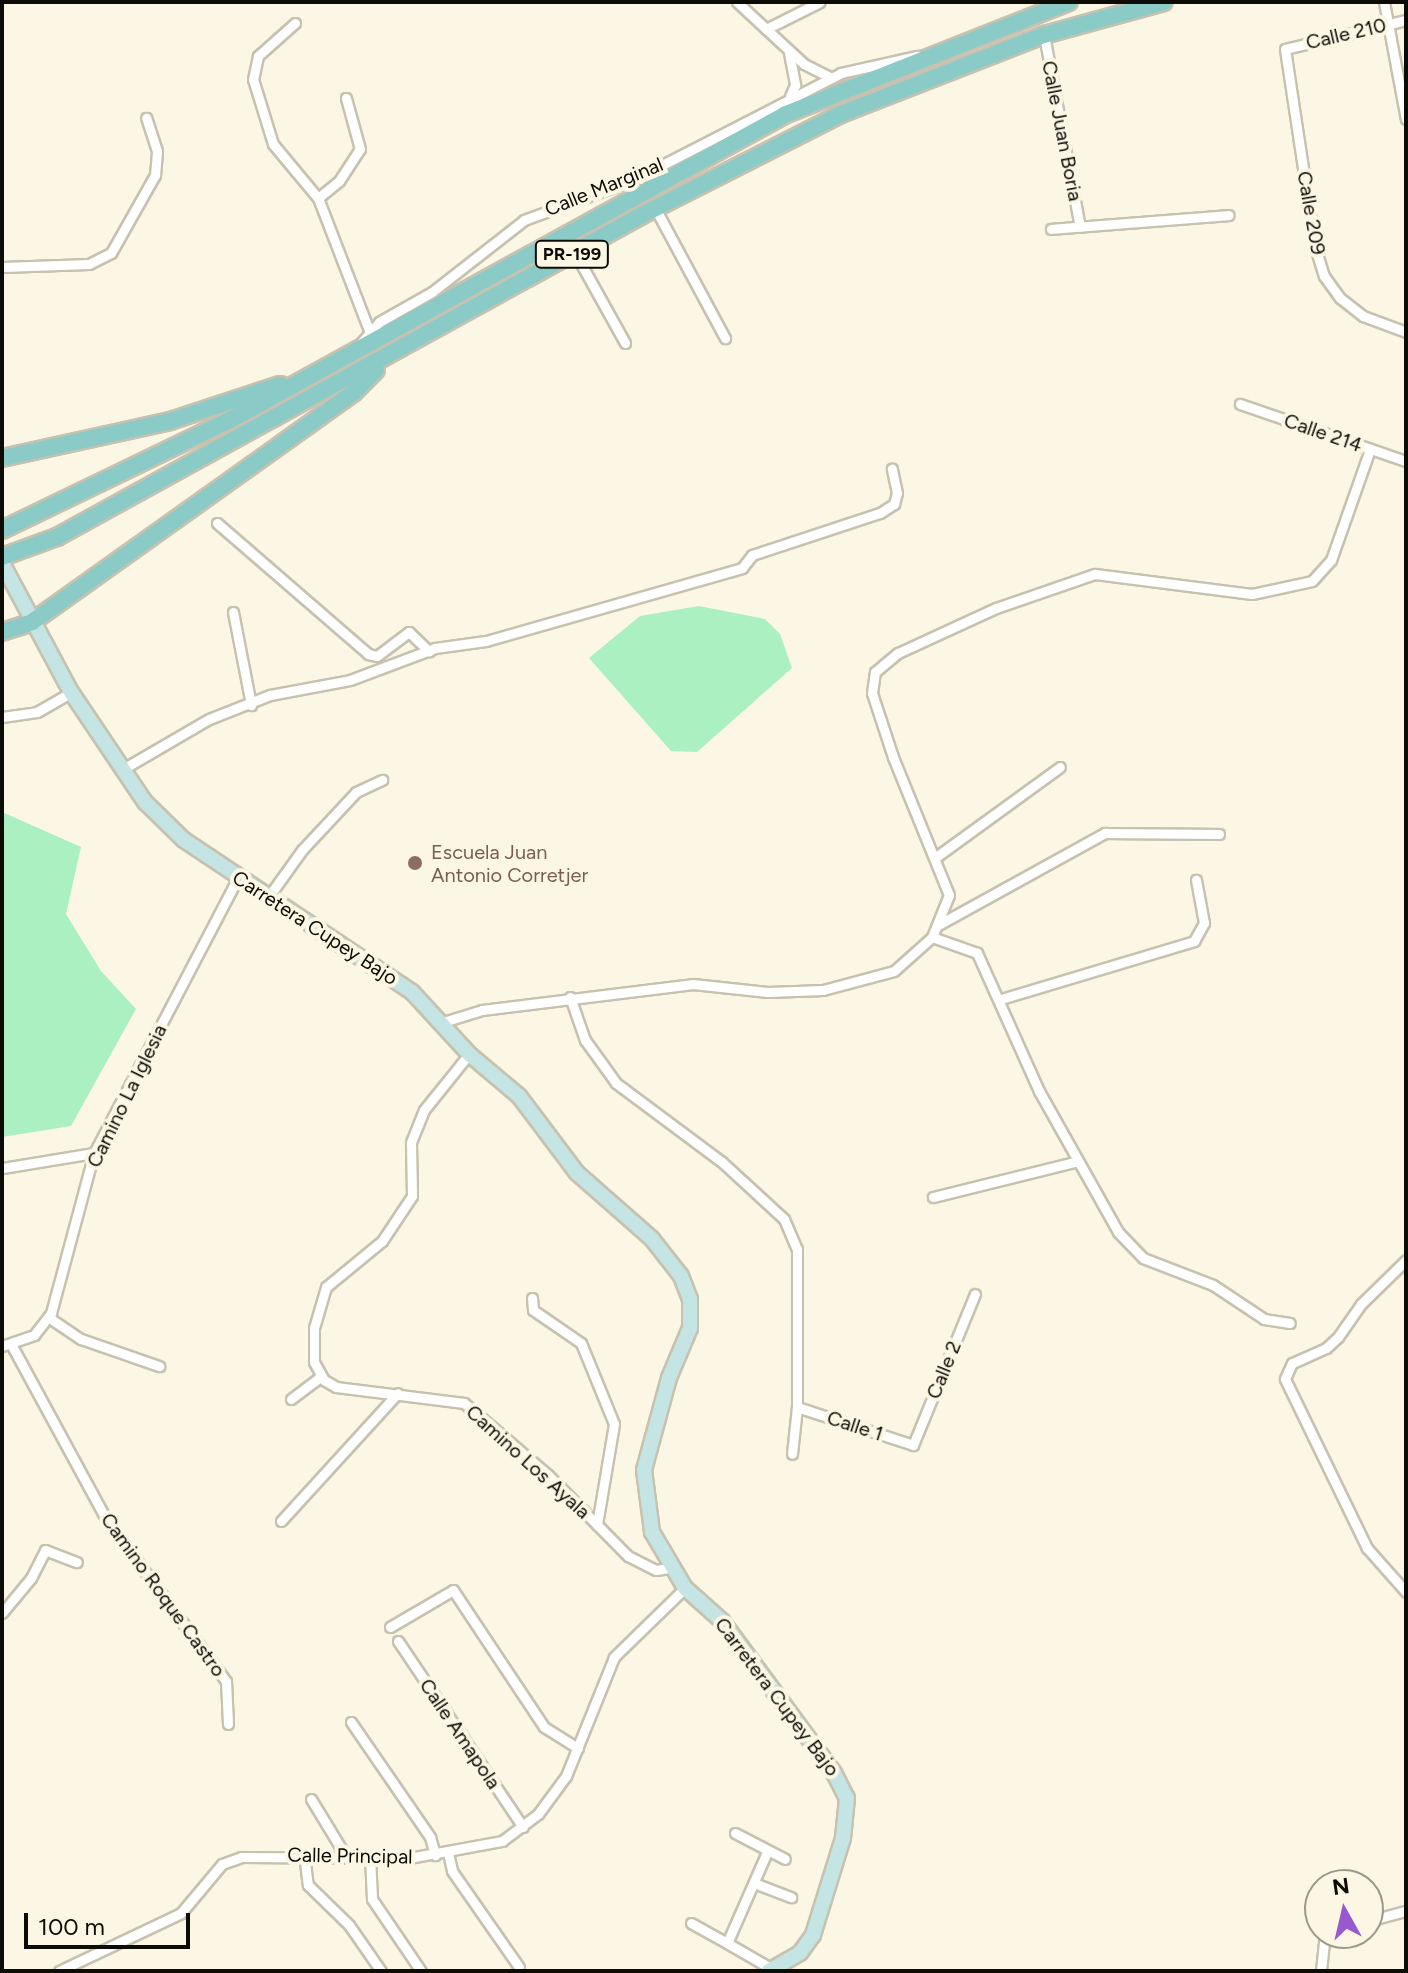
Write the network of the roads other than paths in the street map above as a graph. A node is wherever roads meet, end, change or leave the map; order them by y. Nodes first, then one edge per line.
1 (737, 2) edge
2 (820, 2) edge
3 (1069, 2) edge
4 (1164, 2) edge
5 (1384, 2) edge
6 (1406, 20) edge
7 (295, 23) dead end
8 (1388, 24) junction
9 (766, 29) junction
10 (1044, 35) junction
11 (1285, 49) joint
12 (788, 50) junction
13 (923, 55) junction
14 (832, 78) junction
15 (346, 98) dead end
16 (790, 98) junction
17 (146, 118) dead end
18 (1406, 119) edge
19 (318, 198) junction
20 (655, 208) junction
21 (1228, 215) dead end
22 (1080, 227) junction
23 (1051, 229) dead end
24 (575, 253) junction
25 (2, 267) edge
26 (1406, 332) edge
27 (370, 333) junction
28 (725, 338) dead end
29 (625, 343) dead end
30 (356, 349) junction
31 (390, 356) junction
32 (297, 381) junction
33 (1240, 404) dead end
34 (1370, 449) junction
35 (2, 458) edge
36 (1406, 461) edge
37 (892, 469) dead end
38 (217, 523) dead end
39 (2, 530) edge
40 (2, 560) edge
41 (233, 612) dead end
42 (32, 622) junction
43 (2, 632) edge
44 (429, 651) junction
45 (71, 692) junction
46 (251, 705) junction
47 (2, 717) edge
48 (1060, 767) dead end
49 (123, 769) junction
50 (382, 780) dead end
51 (1219, 834) dead end
52 (936, 857) junction
53 (238, 878) junction
54 (1196, 880) dead end
55 (269, 896) junction
56 (938, 925) junction
57 (932, 937) junction
58 (570, 997) junction
59 (1001, 999) junction
60 (440, 1023) junction
61 (469, 1054) junction
62 (94, 1153) junction
63 (1078, 1161) junction
64 (2, 1168) edge
65 (933, 1197) dead end
66 (1406, 1260) edge
67 (975, 1294) dead end
68 (532, 1298) dead end
69 (48, 1317) junction
70 (1290, 1323) dead end
71 (6, 1345) edge
72 (159, 1366) dead end
73 (321, 1376) junction
74 (398, 1393) junction
75 (291, 1399) dead end
76 (797, 1407) junction
77 (913, 1445) joint
78 (792, 1454) dead end
79 (281, 1521) dead end
80 (597, 1525) junction
81 (77, 1562) dead end
82 (670, 1568) junction
83 (685, 1588) junction
84 (1406, 1592) edge
85 (2, 1613) edge
86 (390, 1627) dead end
87 (398, 1641) dead end
88 (351, 1722) dead end
89 (228, 1724) dead end
90 (578, 1748) junction
91 (311, 1799) dead end
92 (523, 1827) junction
93 (735, 1833) dead end
94 (767, 1852) junction
95 (448, 1853) junction
96 (304, 1854) junction
97 (345, 1855) junction
98 (435, 1855) junction
99 (370, 1856) junction
100 (785, 1859) dead end
101 (754, 1883) junction
102 (791, 1897) dead end
103 (1406, 1911) edge
104 (1384, 1917) edge
105 (691, 1923) dead end
106 (727, 1943) junction
107 (1323, 1949) edge
108 (519, 1967) dead end
109 (771, 1970) edge
110 (59, 1971) edge
111 (381, 1971) edge
112 (421, 1971) edge
113 (1321, 1971) edge

1 - 9 street
2 - 9 street
3 - 13 main road, PR-199
4 - 10 main road, PR-199
5 - 8 street
6 - 8 street, Calle 210
7 - 19 street
8 - 11 street, Calle 210
8 - 18 street
9 - 12 street
10 - 20 main road, PR-199
10 - 22 street, Calle Juan Boria
11 - 26 street, Calle 209
12 - 14 street
12 - 16 street
13 - 14 street, Calle Marginal
13 - 30 main road, PR-199
14 - 16 street, Calle Marginal
15 - 19 street
16 - 27 street, Calle Marginal
17 - 25 street
19 - 27 street
20 - 24 main road, PR-199
20 - 28 street
21 - 22 street, Calle Juan Boria
22 - 23 street, Calle Juan Boria
24 - 29 street
24 - 31 main road, PR-199
27 - 30 street, Calle Marginal
30 - 32 main road, PR-199
31 - 40 main road, PR-199
31 - 42 main road
32 - 35 main road
32 - 39 main road, PR-199
33 - 34 street, Calle 214
34 - 36 street, Calle 214
34 - 52 street
37 - 44 street
38 - 44 street
40 - 42 street, Carretera Cupey Bajo
41 - 46 street
42 - 43 main road
42 - 45 street, Carretera Cupey Bajo
44 - 46 street
45 - 47 street
45 - 49 street, Carretera Cupey Bajo
46 - 49 street
48 - 52 street
49 - 53 street, Carretera Cupey Bajo
50 - 55 street
51 - 56 street
52 - 56 street
53 - 55 street, Carretera Cupey Bajo
53 - 62 street, Camino La Iglesia
54 - 59 street
55 - 60 street, Carretera Cupey Bajo
56 - 57 street
57 - 58 street
57 - 59 street
58 - 60 street
58 - 76 street
59 - 63 street
60 - 61 street, Carretera Cupey Bajo
61 - 73 street
61 - 82 street, Carretera Cupey Bajo
62 - 64 street
62 - 69 street, Camino La Iglesia
63 - 65 street
63 - 70 street
66 - 84 street
67 - 77 street, Calle 2
68 - 80 street
69 - 71 street
69 - 72 street
71 - 89 street, Camino Roque Castro
73 - 74 street, Camino Los Ayala
73 - 75 street
74 - 79 street
74 - 80 street, Camino Los Ayala
76 - 77 street, Calle 1
76 - 78 street
80 - 82 street, Camino Los Ayala
81 - 85 street
82 - 83 street, Carretera Cupey Bajo
83 - 90 street, Calle Principal
83 - 109 street, Carretera Cupey Bajo
86 - 90 street
87 - 92 street, Calle Amapola
88 - 98 street
90 - 92 street, Calle Principal
91 - 97 street
92 - 95 street, Calle Principal
93 - 94 street
94 - 100 street
94 - 101 street
95 - 98 street, Calle Principal
95 - 108 street
96 - 97 street, Calle Principal
96 - 110 street, Calle Principal
96 - 111 street
97 - 99 street, Calle Principal
98 - 99 street, Calle Principal
99 - 112 street
101 - 102 street
101 - 106 street
103 - 104 street
105 - 106 street
106 - 109 street
107 - 113 street

